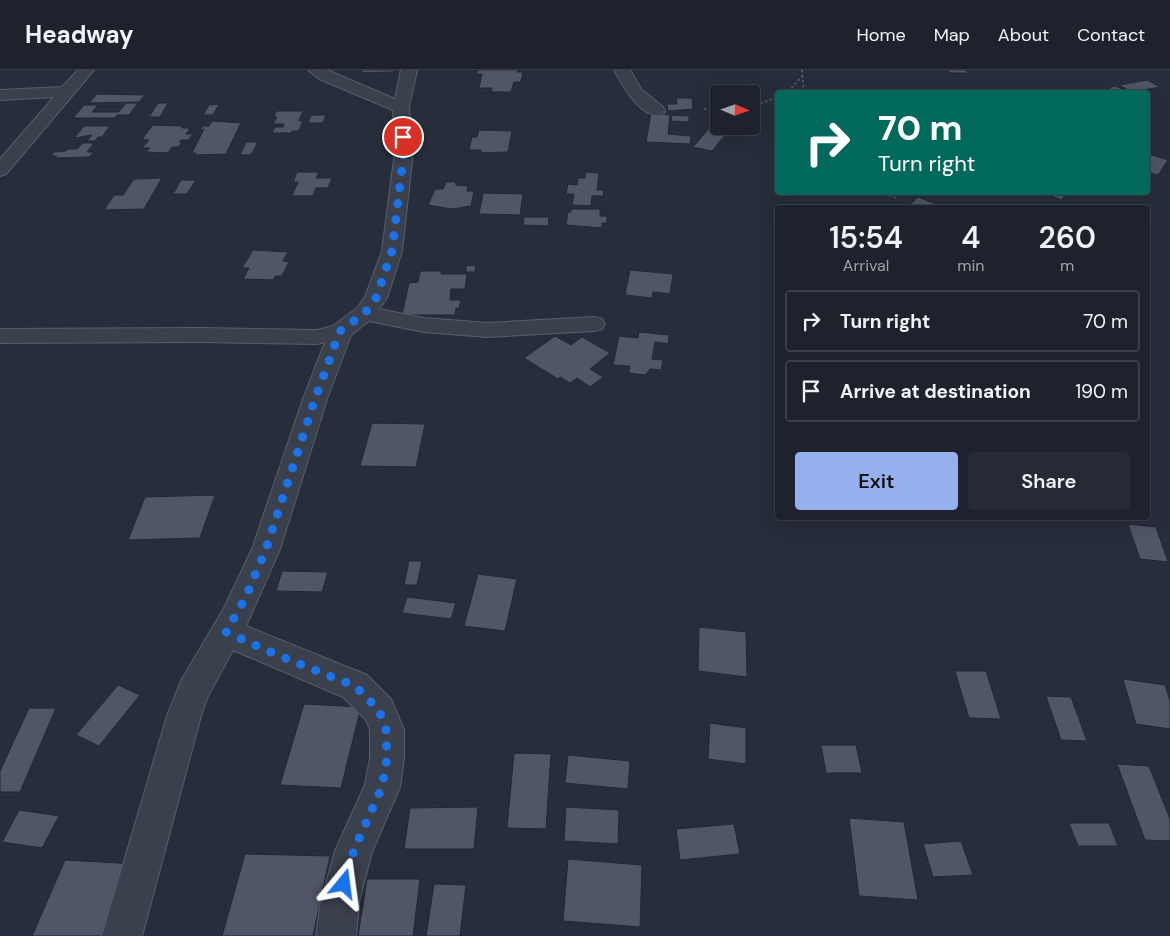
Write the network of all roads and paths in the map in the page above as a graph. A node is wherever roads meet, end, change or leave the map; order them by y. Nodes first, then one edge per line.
1 (86, 70) edge
2 (316, 70) edge
3 (409, 70) edge
4 (622, 70) edge
5 (802, 70) edge
6 (803, 75) junction
7 (790, 90) edge
8 (804, 90) edge
9 (65, 92) junction
10 (0, 95) edge
11 (775, 98) edge
12 (760, 104) edge
13 (401, 107) junction
14 (704, 109) dead end
15 (710, 109) edge
16 (657, 111) dead end
17 (0, 170) edge
18 (888, 195) edge
19 (896, 198) dead end
20 (365, 313) junction
21 (594, 324) dead end
22 (340, 331) junction
23 (0, 336) edge
24 (226, 632) junction
25 (122, 936) edge
26 (336, 936) edge

1 - 9 street
2 - 13 street
3 - 13 street
4 - 16 street
5 - 6 path
6 - 7 path
6 - 8 path
9 - 10 street
9 - 17 street
11 - 12 path
13 - 20 street
14 - 15 path
18 - 19 path
20 - 21 street
20 - 22 street
22 - 23 street
22 - 24 street
24 - 25 street
24 - 26 street

